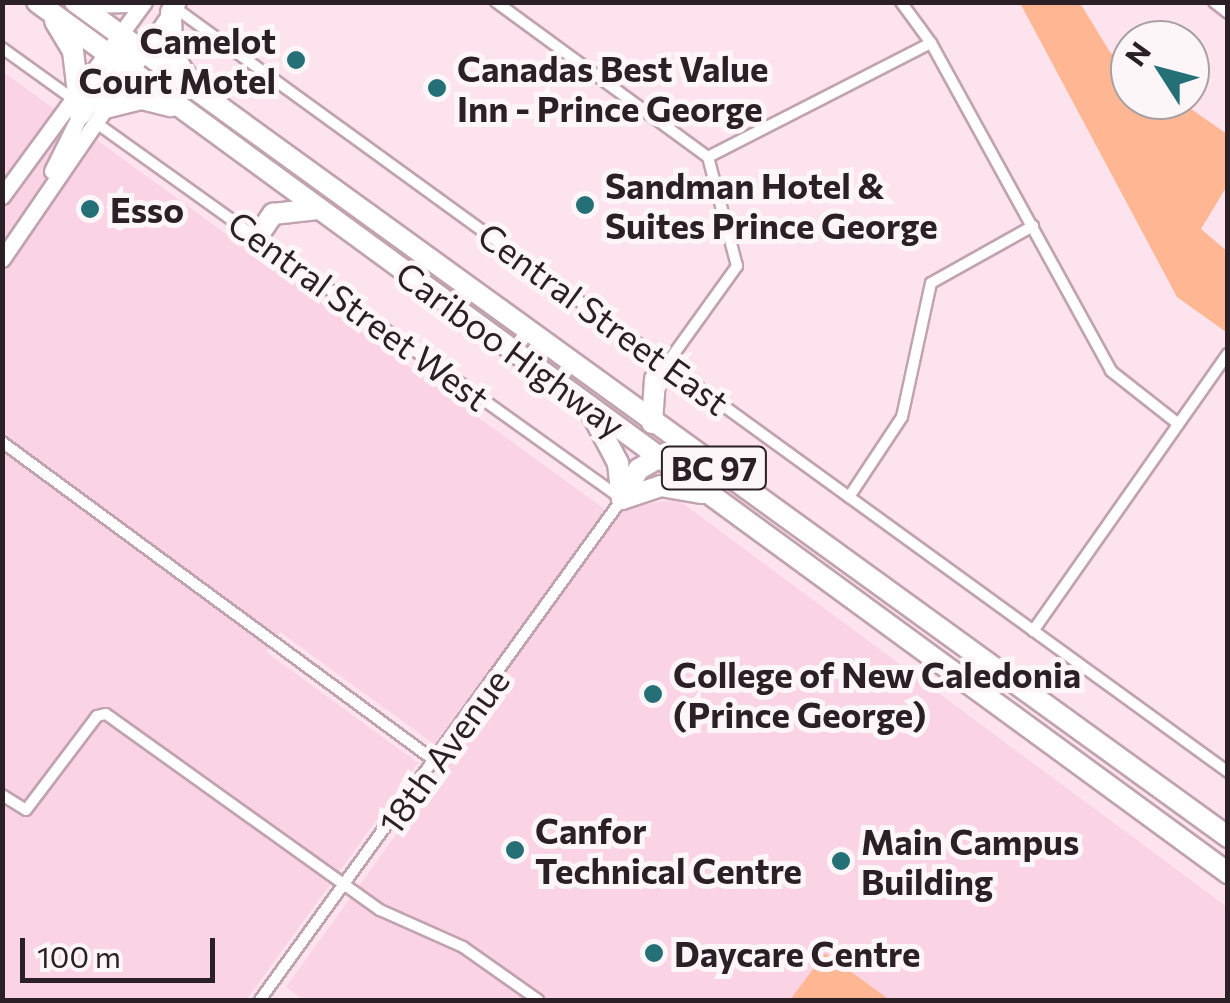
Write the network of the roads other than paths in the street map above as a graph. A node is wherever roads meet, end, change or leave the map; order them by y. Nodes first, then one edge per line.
1 (78, 2) edge
2 (130, 2) edge
3 (144, 2) edge
4 (496, 2) edge
5 (902, 2) edge
6 (1214, 2) edge
7 (40, 5) edge
8 (174, 7) edge
9 (1228, 13) edge
10 (120, 36) junction
11 (931, 43) junction
12 (2, 48) edge
13 (144, 52) junction
14 (119, 63) junction
15 (202, 95) junction
16 (86, 108) junction
17 (190, 114) junction
18 (708, 157) junction
19 (260, 165) junction
20 (2, 196) edge
21 (320, 210) junction
22 (273, 214) junction
23 (1033, 226) junction
24 (258, 236) junction
25 (2, 258) edge
26 (1228, 354) edge
27 (661, 372) junction
28 (616, 396) junction
29 (580, 399) junction
30 (652, 423) junction
31 (1177, 423) junction
32 (2, 442) edge
33 (694, 453) junction
34 (658, 456) junction
35 (849, 497) junction
36 (622, 499) junction
37 (717, 499) junction
38 (1034, 631) junction
39 (435, 761) junction
40 (1228, 772) edge
41 (2, 795) edge
42 (1228, 837) edge
43 (1228, 873) edge
44 (345, 884) junction
45 (264, 996) edge
46 (281, 1000) edge
47 (538, 1000) edge

1 - 2 highway
1 - 10 highway, Cariboo Highway / BC 97
3 - 10 main road
4 - 18 street
5 - 11 street
6 - 9 street
7 - 14 highway, Cariboo Highway / BC 97
7 - 16 highway
8 - 13 main road
8 - 15 highway
8 - 27 street, Central Street East
10 - 13 highway, Cariboo Highway / BC 97
10 - 14 highway
11 - 18 street
11 - 23 street
12 - 16 street, Central Street West
13 - 14 main road
13 - 15 highway, Cariboo Highway / BC 97
14 - 16 highway
14 - 17 highway, Cariboo Highway / BC 97
15 - 28 highway, Cariboo Highway / BC 97
16 - 17 highway
16 - 20 main road
16 - 24 street, Central Street West
16 - 25 main road
17 - 19 highway, Cariboo Highway / BC 97
18 - 27 street
19 - 21 highway, Cariboo Highway / BC 97
19 - 22 highway
21 - 22 highway
21 - 29 highway, Cariboo Highway / BC 97
22 - 24 highway
23 - 31 street
23 - 35 street
24 - 36 street, Central Street West
26 - 31 street
27 - 28 highway
27 - 30 highway
27 - 35 street, Central Street East
28 - 30 highway, Cariboo Highway / BC 97
29 - 34 highway, Cariboo Highway / BC 97
29 - 36 highway
30 - 33 highway, Cariboo Highway / BC 97
31 - 38 street
32 - 39 street
33 - 34 highway
33 - 42 highway, Cariboo Highway / BC 97
34 - 36 highway
34 - 37 highway, Cariboo Highway / BC 97
35 - 38 street, Central Street East
36 - 37 highway
36 - 39 street, 18th Avenue
37 - 43 highway, Cariboo Highway / BC 97
38 - 40 street, Central Street East
39 - 44 street, 18th Avenue
41 - 44 street
44 - 45 street, 18th Avenue
44 - 47 street
45 - 46 street

